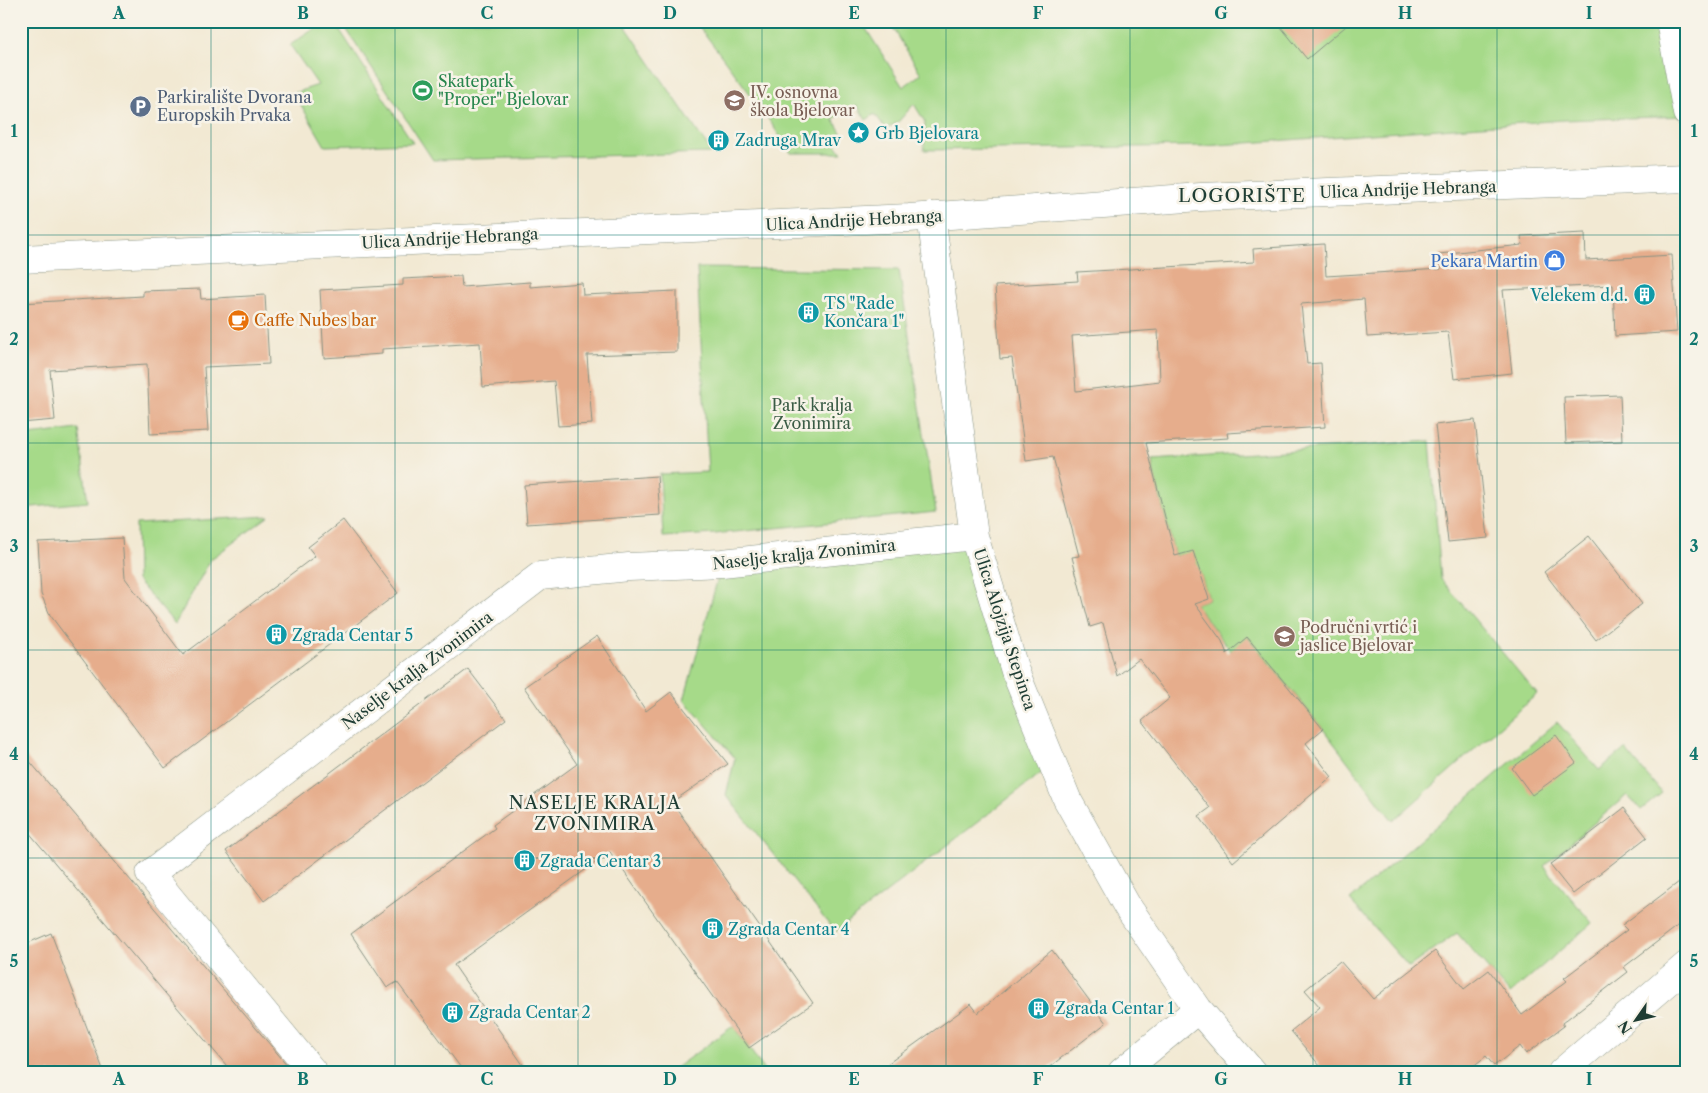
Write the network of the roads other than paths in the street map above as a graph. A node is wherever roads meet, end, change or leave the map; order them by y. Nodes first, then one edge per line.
1 (1670, 21) edge
2 (1687, 113) edge
3 (1687, 178) edge
4 (931, 216) junction
5 (21, 259) edge
6 (974, 536) junction
7 (1687, 965) edge
8 (1198, 1009) junction
9 (313, 1072) edge
10 (1122, 1072) edge
11 (1252, 1072) edge
12 (1562, 1072) edge

1 - 2 street
3 - 4 street, Ulica Andrije Hebranga
4 - 5 street, Ulica Andrije Hebranga
4 - 6 street, Ulica Alojzija Stepinca
6 - 8 street, Ulica Alojzija Stepinca
6 - 9 street, Naselje kralja Zvonimira
7 - 12 street
8 - 10 street
8 - 11 street, Ulica Alojzija Stepinca

